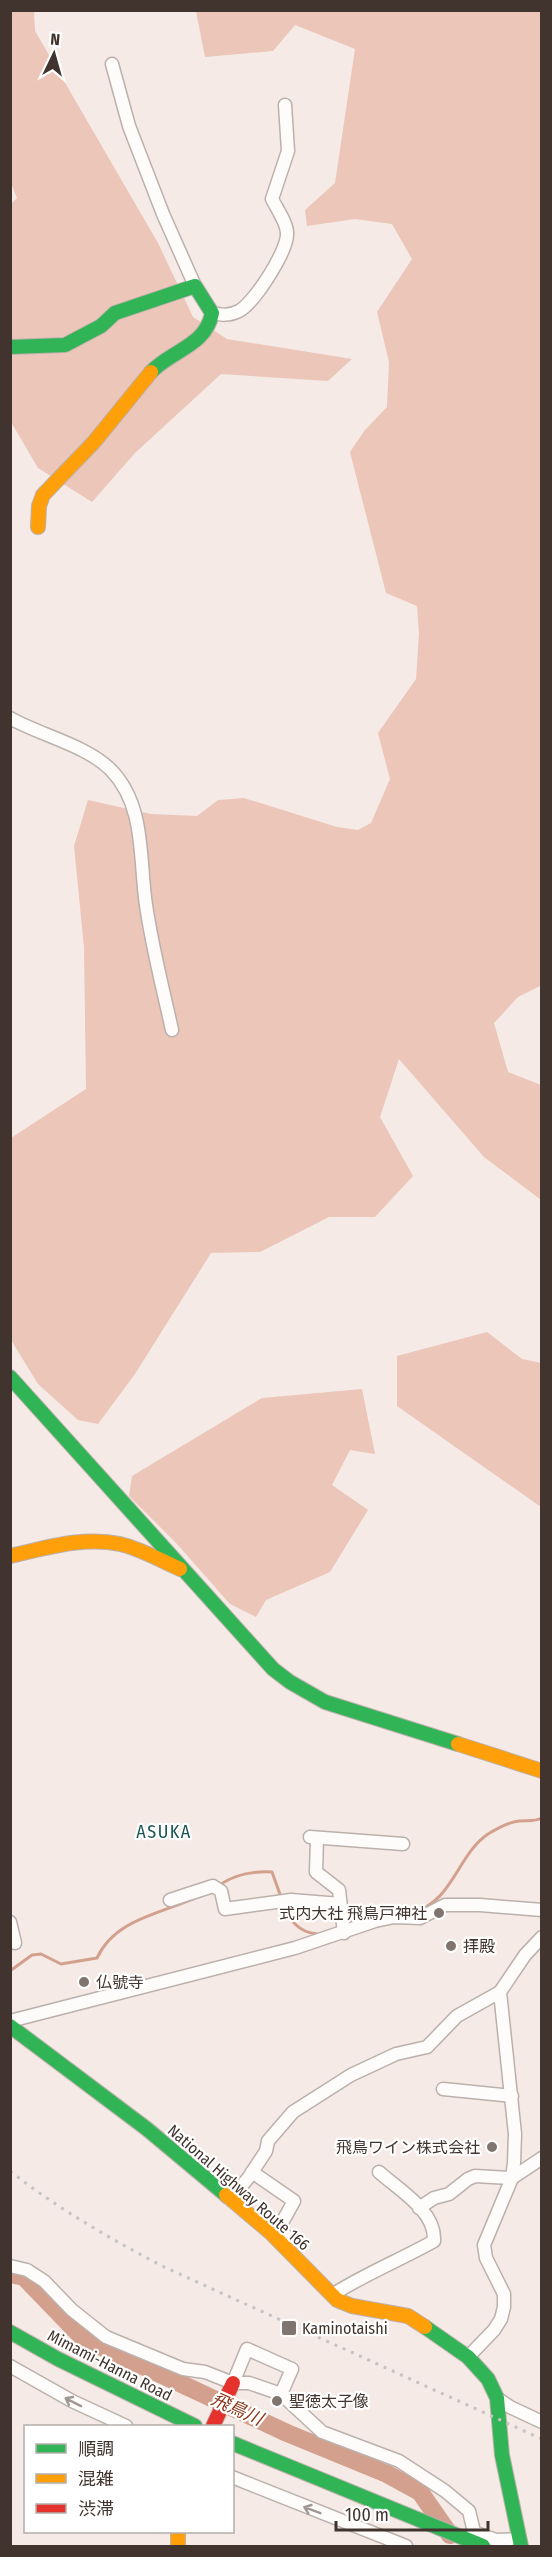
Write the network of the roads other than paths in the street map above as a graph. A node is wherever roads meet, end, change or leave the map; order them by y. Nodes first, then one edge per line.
1 (112, 64) dead end
2 (285, 105) dead end
3 (195, 286) junction
4 (212, 313) junction
5 (10, 347) edge
6 (38, 526) dead end
7 (10, 718) edge
8 (172, 1030) dead end
9 (10, 1377) edge
10 (10, 1556) edge
11 (184, 1571) junction
12 (542, 1771) edge
13 (403, 1844) dead end
14 (170, 1900) dead end
15 (340, 1904) junction
16 (542, 1910) edge
17 (10, 1922) edge
18 (343, 1928) junction
19 (542, 1937) edge
20 (15, 1943) dead end
21 (500, 1992) junction
22 (10, 2021) edge
23 (10, 2026) edge
24 (442, 2089) dead end
25 (512, 2096) junction
26 (542, 2158) edge
27 (252, 2172) junction
28 (379, 2172) dead end
29 (512, 2178) junction
30 (227, 2197) junction
31 (419, 2208) junction
32 (298, 2260) junction
33 (10, 2266) edge
34 (332, 2295) junction
35 (10, 2323) edge
36 (10, 2332) edge
37 (10, 2339) edge
38 (468, 2357) junction
39 (10, 2366) edge
40 (232, 2385) junction
41 (281, 2394) junction
42 (497, 2398) junction
43 (542, 2422) edge
44 (214, 2423) edge
45 (122, 2425) edge
46 (177, 2425) edge
47 (191, 2425) edge
48 (234, 2436) edge
49 (234, 2444) edge
50 (234, 2450) edge
51 (234, 2478) edge
52 (469, 2530) junction
53 (520, 2543) edge
54 (406, 2547) edge
55 (466, 2547) edge
56 (483, 2547) edge

1 - 3 street
2 - 4 street
3 - 4 main road
3 - 5 main road
4 - 6 main road
7 - 8 street
9 - 11 main road
10 - 11 main road
11 - 12 main road
13 - 15 street
14 - 15 street
15 - 18 street
16 - 18 street
17 - 20 street
18 - 22 street
19 - 21 street
21 - 25 street
21 - 27 street
23 - 30 main road, National Highway Route 166
24 - 25 street
25 - 29 street
26 - 29 street
27 - 30 street
27 - 32 street
28 - 31 street
29 - 31 street
29 - 38 street
30 - 32 main road, National Highway Route 166
31 - 34 street
32 - 34 main road, National Highway Route 166
33 - 40 street
34 - 38 main road, National Highway Route 166
35 - 44 street
36 - 47 main road, Mimami-Hanna Road
37 - 46 main road, Mimami-Hanna Road
38 - 42 main road, National Highway Route 166
45 -> 39 street
40 - 41 street
40 - 41 street
40 - 44 main road
41 - 52 street
42 - 43 street
42 - 53 main road, National Highway Route 166
48 - 52 street
49 - 56 main road
50 - 55 main road
54 -> 51 street
52 - 53 street

